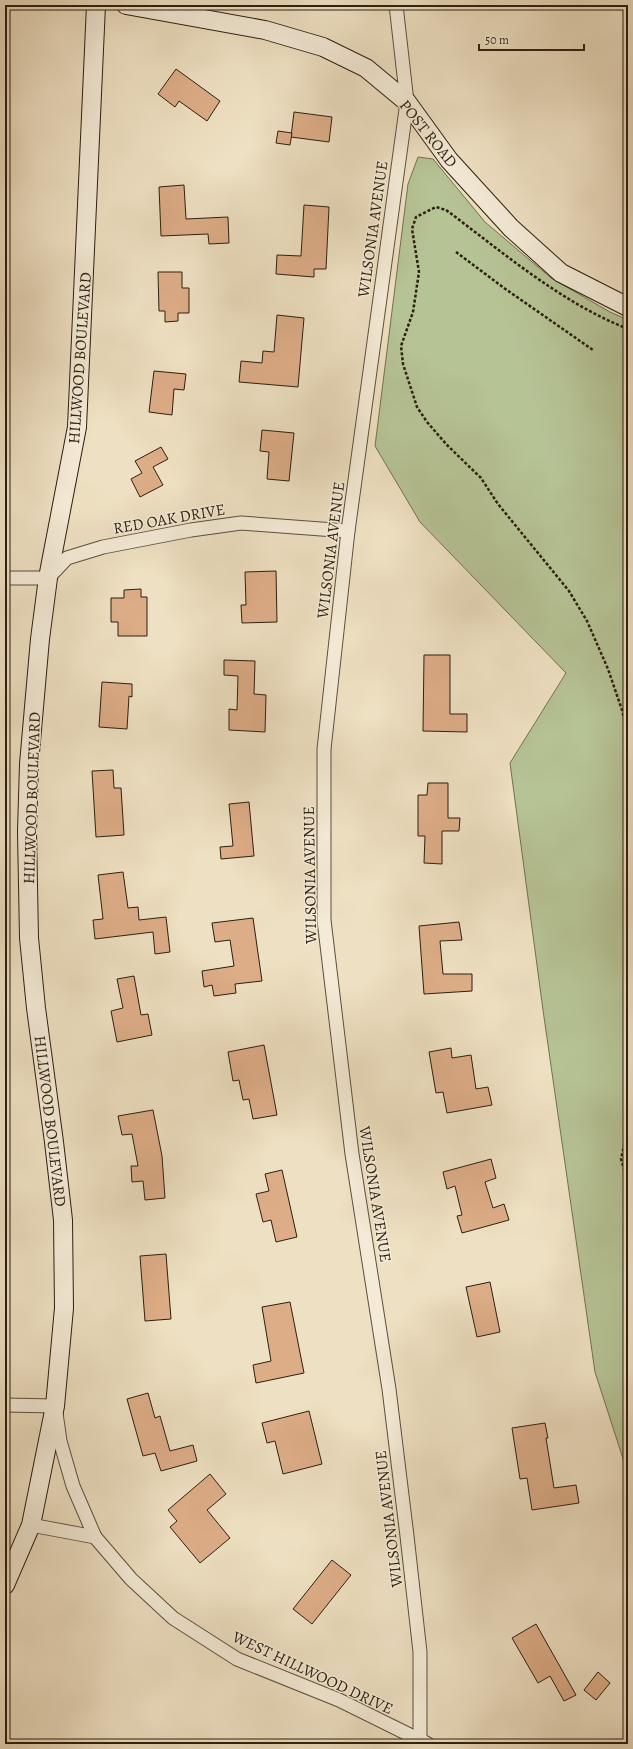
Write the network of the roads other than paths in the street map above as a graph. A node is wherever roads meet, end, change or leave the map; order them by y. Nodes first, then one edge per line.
1 (96, 5) edge
2 (126, 5) edge
3 (396, 5) edge
4 (407, 102) junction
5 (628, 307) edge
6 (348, 531) junction
7 (5, 578) edge
8 (48, 578) junction
9 (5, 1405) edge
10 (56, 1406) junction
11 (32, 1525) junction
12 (95, 1537) junction
13 (5, 1584) edge
14 (423, 1743) edge

1 - 8 street, HILLWOOD BOULEVARD
2 - 4 street, POST ROAD
3 - 4 street, WILSONIA AVENUE
4 - 5 street, POST ROAD
4 - 6 street, WILSONIA AVENUE
6 - 8 street, RED OAK DRIVE
6 - 14 street, WILSONIA AVENUE
7 - 8 street
8 - 10 street, HILLWOOD BOULEVARD
9 - 10 street
10 - 11 street, HILLWOOD BOULEVARD
10 - 12 street, WEST HILLWOOD DRIVE
11 - 12 street
11 - 13 street, HILLWOOD BOULEVARD
12 - 14 street, WEST HILLWOOD DRIVE

